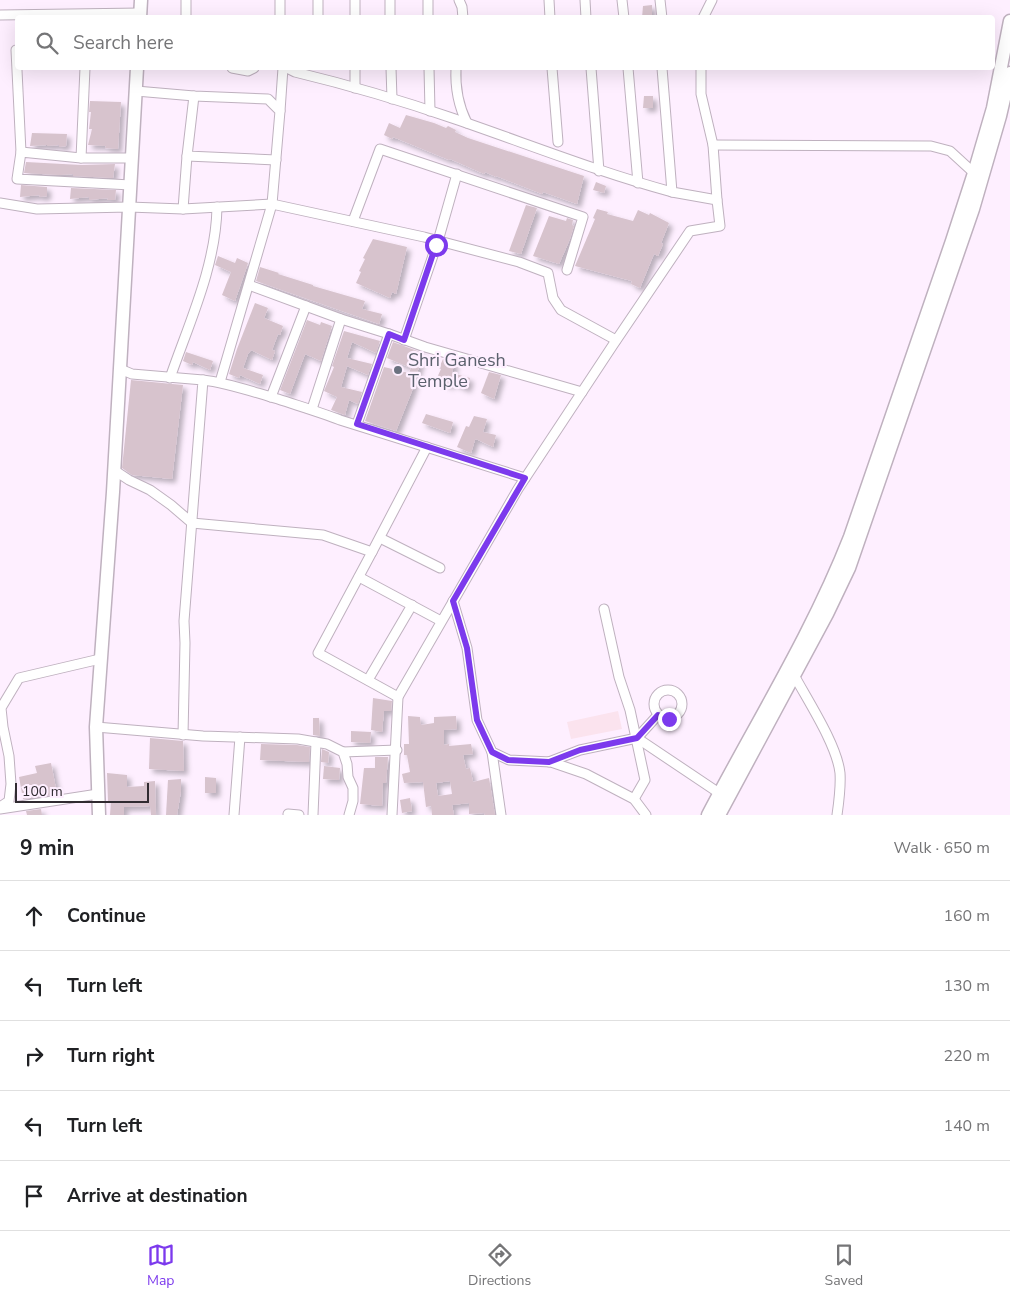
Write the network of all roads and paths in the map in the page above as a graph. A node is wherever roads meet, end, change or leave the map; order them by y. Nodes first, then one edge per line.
1 (186, 0) edge
2 (280, 0) edge
3 (318, 0) edge
4 (355, 0) edge
5 (390, 0) edge
6 (428, 0) edge
7 (458, 0) edge
8 (549, 0) edge
9 (585, 0) edge
10 (622, 0) edge
11 (660, 0) edge
12 (712, 0) edge
13 (141, 10) edge
14 (0, 15) edge
15 (87, 15) edge
16 (186, 15) edge
17 (280, 15) edge
18 (318, 15) edge
19 (355, 15) edge
20 (390, 15) edge
21 (428, 15) edge
22 (463, 15) edge
23 (550, 15) edge
24 (586, 15) edge
25 (624, 15) edge
26 (662, 15) edge
27 (704, 15) edge
28 (1010, 22) edge
29 (1008, 48) edge
30 (17, 70) edge
31 (85, 70) edge
32 (137, 70) edge
33 (283, 70) edge
34 (291, 70) edge
35 (320, 70) edge
36 (355, 70) edge
37 (391, 70) edge
38 (429, 70) edge
39 (456, 70) edge
40 (552, 70) edge
41 (591, 70) edge
42 (628, 70) edge
43 (662, 70) edge
44 (701, 70) edge
45 (1010, 73) edge
46 (320, 79) junction
47 (355, 88) junction
48 (136, 91) junction
49 (194, 96) junction
50 (392, 99) junction
51 (280, 111) junction
52 (430, 111) junction
53 (467, 123) junction
54 (558, 142) dead end
55 (713, 145) junction
56 (21, 152) junction
57 (187, 156) junction
58 (81, 158) junction
59 (132, 158) junction
60 (276, 160) junction
61 (599, 171) junction
62 (974, 172) junction
63 (457, 174) junction
64 (638, 183) junction
65 (130, 185) junction
66 (672, 192) junction
67 (717, 200) junction
68 (0, 203) edge
69 (272, 204) junction
70 (129, 207) junction
71 (216, 207) junction
72 (183, 209) junction
73 (353, 221) junction
74 (438, 241) junction
75 (567, 270) dead end
76 (249, 285) junction
77 (306, 306) junction
78 (341, 319) junction
79 (389, 334) junction
80 (404, 340) junction
81 (616, 340) junction
82 (120, 369) junction
83 (170, 378) junction
84 (203, 380) junction
85 (220, 382) junction
86 (582, 392) junction
87 (271, 397) junction
88 (312, 409) junction
89 (357, 424) junction
90 (427, 447) junction
91 (114, 470) junction
92 (525, 478) junction
93 (192, 523) junction
94 (380, 538) junction
95 (372, 552) junction
96 (440, 568) dead end
97 (358, 577) junction
98 (453, 601) junction
99 (412, 605) junction
100 (604, 609) dead end
101 (441, 621) junction
102 (100, 659) junction
103 (794, 675) junction
104 (368, 680) junction
105 (398, 697) junction
106 (658, 715) dead end
107 (96, 727) junction
108 (183, 735) junction
109 (240, 737) junction
110 (637, 738) junction
111 (316, 742) junction
112 (396, 750) junction
113 (342, 752) junction
114 (492, 752) junction
115 (549, 762) junction
116 (720, 793) junction
117 (98, 794) junction
118 (634, 799) junction
119 (0, 808) edge
120 (288, 814) dead end
121 (99, 815) edge
122 (234, 815) edge
123 (299, 815) edge
124 (313, 815) edge
125 (349, 815) edge
126 (392, 815) edge
127 (501, 815) edge
128 (646, 815) edge
129 (708, 815) edge
130 (719, 815) edge
131 (837, 815) edge

1 - 16 street
2 - 17 street
3 - 18 street
4 - 19 street
5 - 20 street
6 - 21 street
7 - 22 street
8 - 23 street
9 - 24 street
10 - 25 street
11 - 26 street
12 - 27 street
13 - 15 street
14 - 15 street
28 - 29 street
29 - 62 street
30 - 56 street
31 - 58 street
32 - 48 street
33 - 51 street
34 - 46 street
35 - 46 street
36 - 47 street
37 - 50 street
38 - 52 street
39 - 53 street
40 - 54 street
41 - 61 street
42 - 64 street
43 - 66 street
44 - 55 street
45 - 103 street
46 - 47 street
47 - 50 street
48 - 49 street
48 - 59 street
49 - 51 street
49 - 57 street
50 - 52 street
51 - 60 street
52 - 53 street
53 - 61 street
55 - 62 street
55 - 67 street
56 - 58 street
56 - 65 street
57 - 60 street
57 - 72 street
58 - 59 street
59 - 65 street
60 - 69 street
61 - 64 street
62 - 116 street
63 - 73 street
63 - 74 street
63 - 75 street
64 - 66 street
65 - 70 street
66 - 67 street
67 - 81 street
68 - 70 street
69 - 71 street
69 - 73 street
69 - 76 street
70 - 72 street
70 - 82 street
71 - 72 street
71 - 83 street
73 - 74 street
74 - 80 street
74 - 81 street
76 - 77 street
76 - 85 street
77 - 78 street
77 - 87 street
78 - 79 street
78 - 88 street
79 - 80 street
79 - 89 street
80 - 86 street
81 - 86 street
82 - 83 street
82 - 91 street
83 - 84 street
84 - 85 street
84 - 93 street
85 - 87 street
86 - 92 street
87 - 88 street
88 - 89 street
89 - 90 street
90 - 92 street
90 - 94 street
91 - 93 street
91 - 102 street
92 - 98 street
93 - 95 street
93 - 108 street
94 - 95 street
94 - 96 street
95 - 97 street
97 - 99 street
97 - 104 street
98 - 101 street
98 - 114 street
99 - 101 street
99 - 104 street
100 - 110 street
101 - 105 street
102 - 107 street
102 - 119 street
103 - 130 street
103 - 131 street
104 - 105 street
105 - 112 street
106 - 110 street
107 - 108 street
107 - 117 street
108 - 109 street
109 - 111 street
109 - 122 street
110 - 115 street
110 - 116 street
110 - 118 street
111 - 113 street
111 - 124 street
112 - 113 street
112 - 126 street
113 - 125 street
114 - 115 street
114 - 127 street
115 - 118 street
116 - 129 street
117 - 119 street
117 - 121 street
118 - 128 street
120 - 123 street

